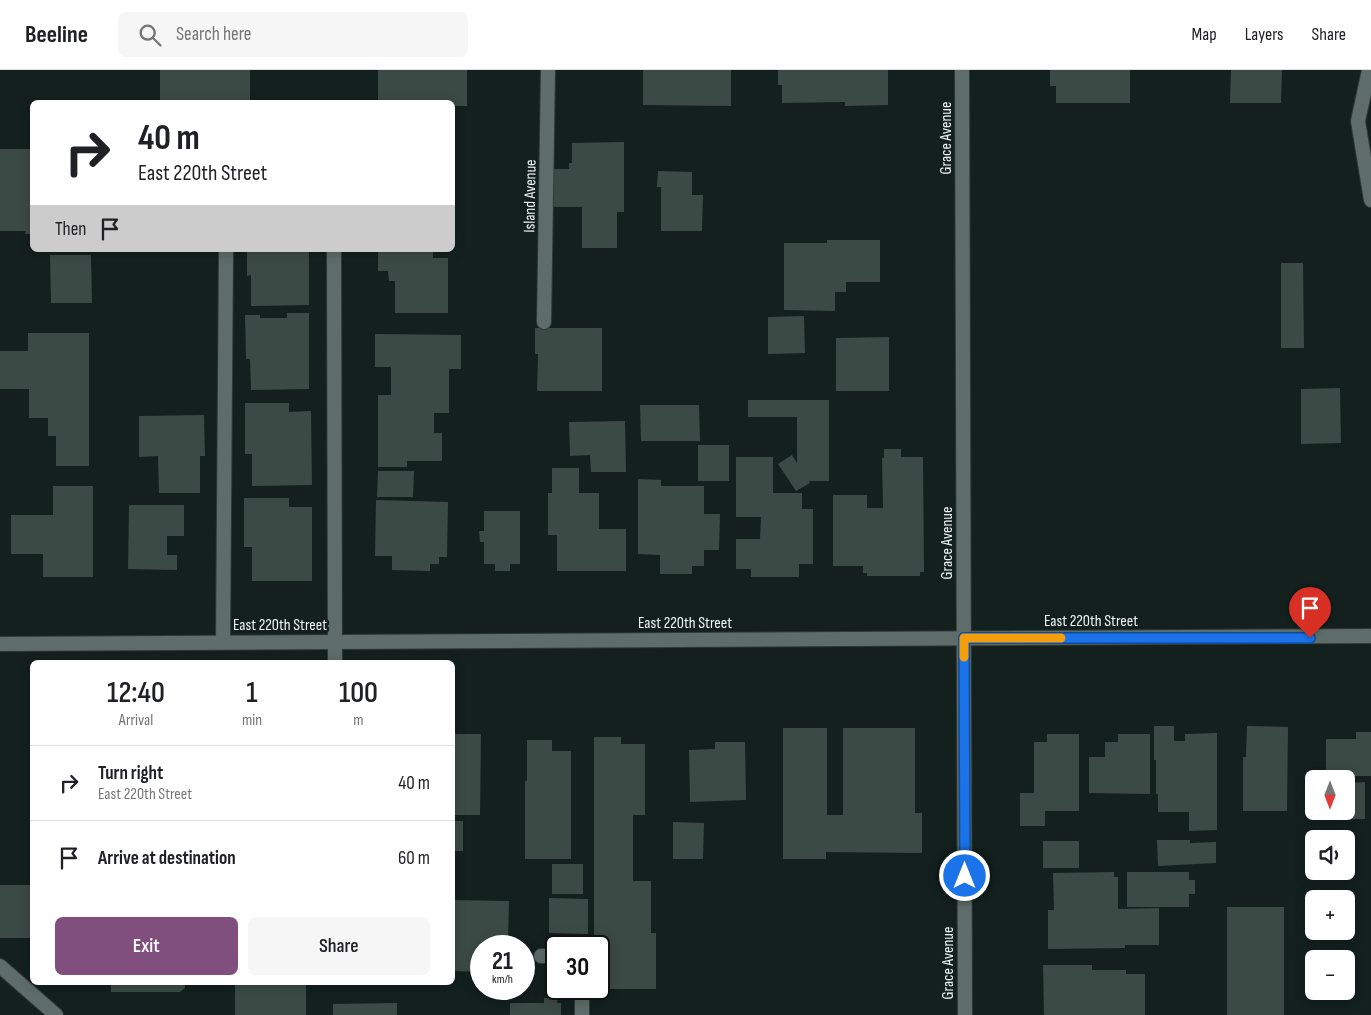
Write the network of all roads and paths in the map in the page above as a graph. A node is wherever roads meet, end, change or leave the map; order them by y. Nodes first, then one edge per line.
1 (548, 70) edge
2 (962, 70) edge
3 (1369, 70) edge
4 (1371, 200) edge
5 (226, 252) edge
6 (334, 252) edge
7 (544, 322) dead end
8 (1371, 636) edge
9 (964, 638) junction
10 (223, 642) junction
11 (335, 642) junction
12 (0, 644) edge
13 (335, 660) edge
14 (541, 956) dead end
15 (545, 956) edge
16 (0, 966) edge
17 (582, 1000) edge
18 (56, 1015) edge
19 (582, 1015) edge
20 (965, 1015) edge

1 - 7 street, Island Avenue
2 - 9 street, Grace Avenue
3 - 4 street
5 - 10 street
6 - 11 street
8 - 9 street, East 220th Street
9 - 11 street, East 220th Street
9 - 20 street, Grace Avenue
10 - 11 street, East 220th Street
10 - 12 street, East 220th Street
11 - 13 street
14 - 15 street
16 - 18 street
17 - 19 street

